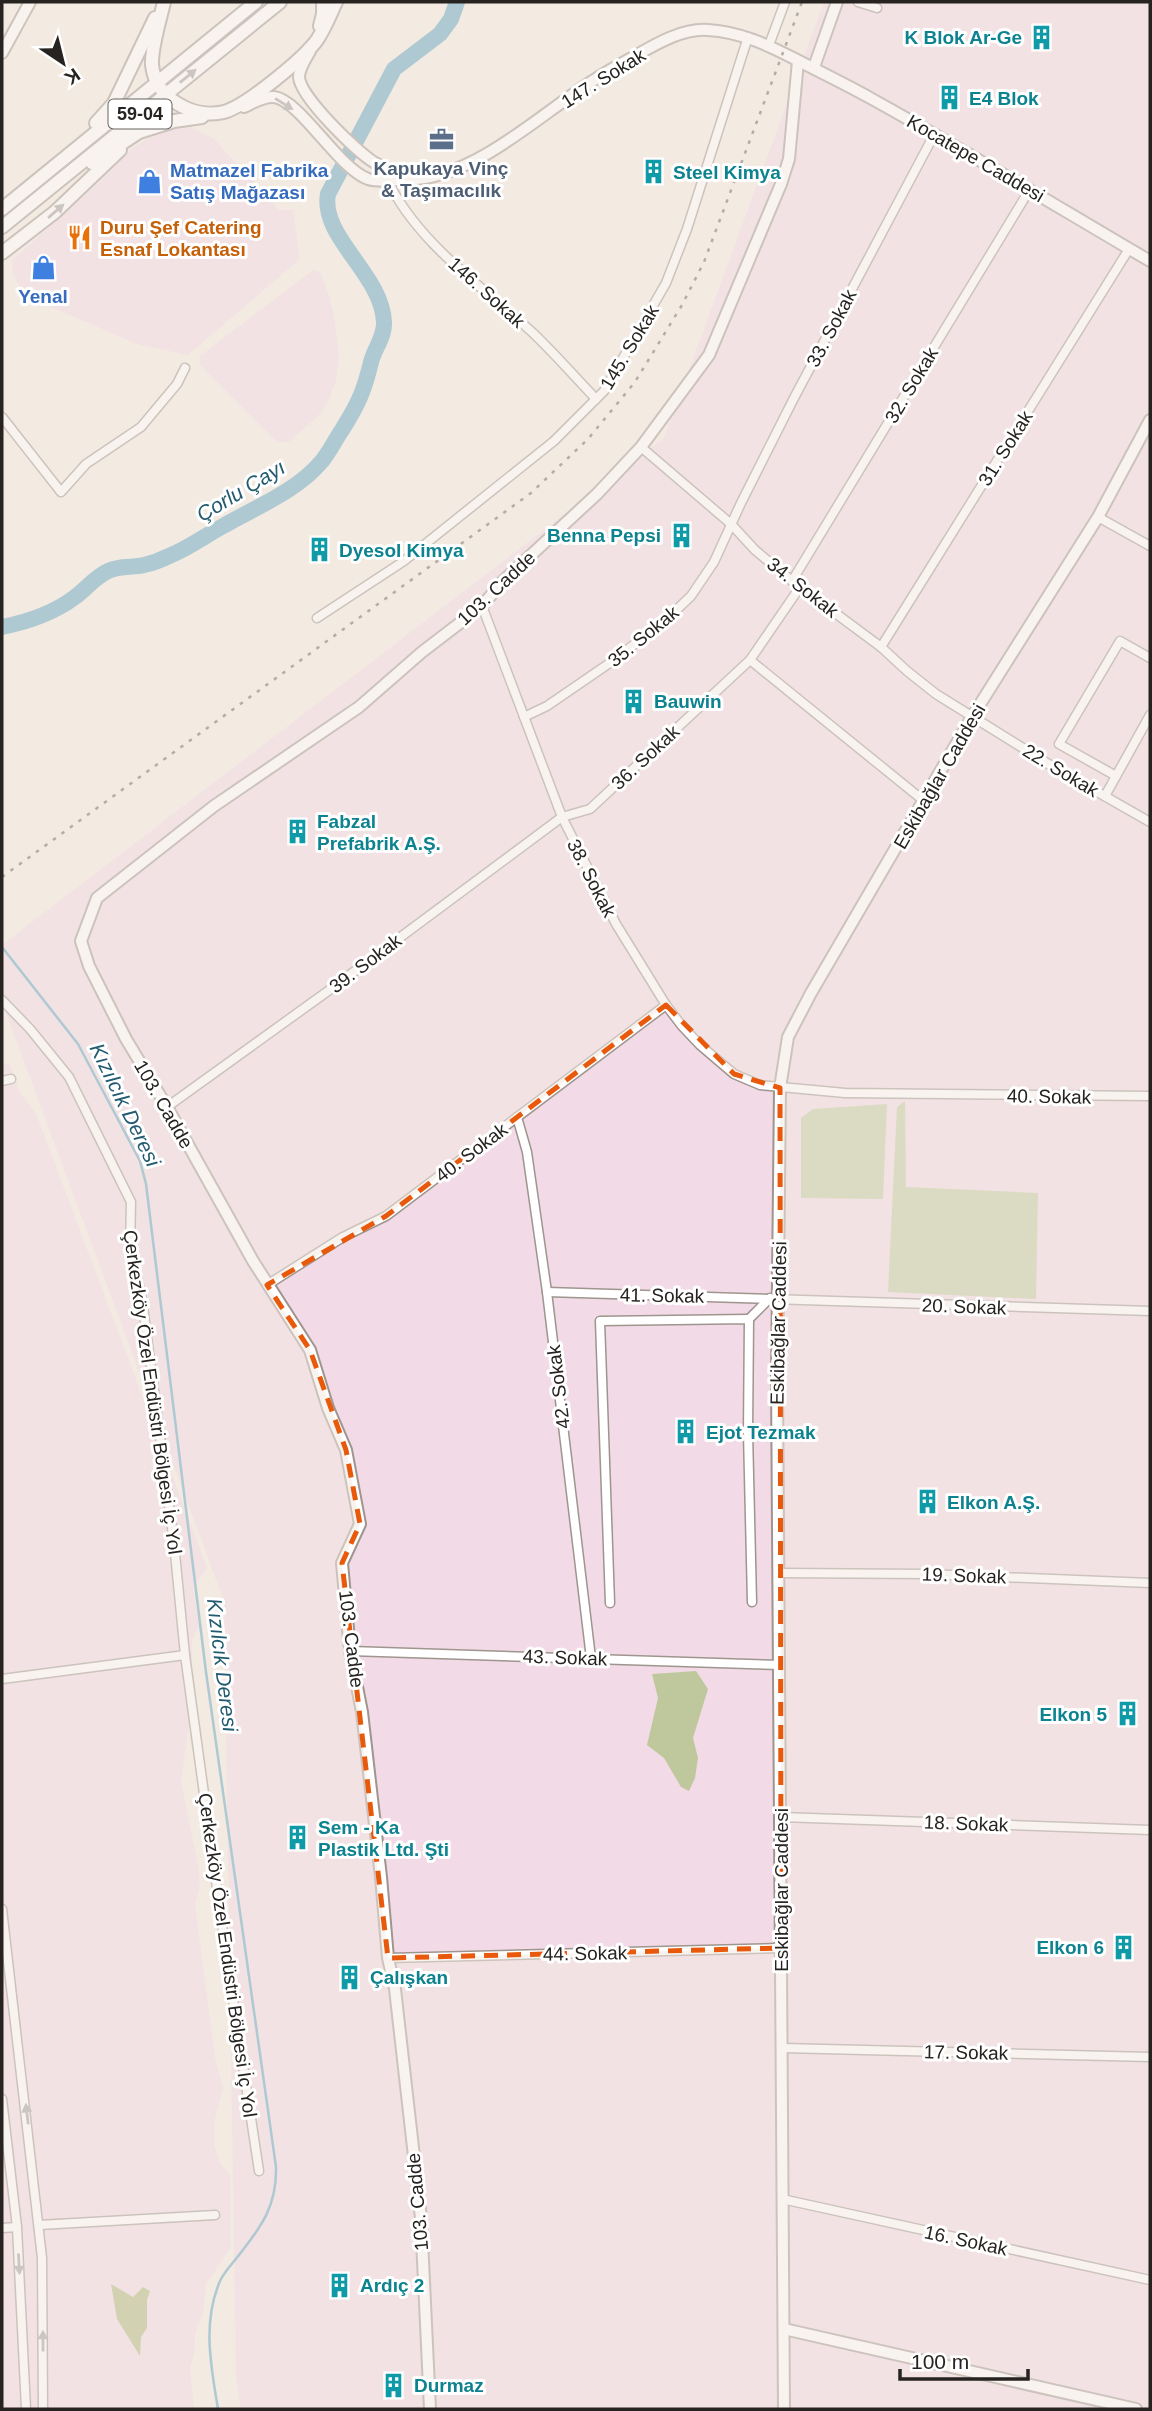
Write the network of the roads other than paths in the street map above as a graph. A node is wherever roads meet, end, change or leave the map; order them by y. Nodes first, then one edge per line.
1 (30, 2) edge
2 (163, 2) edge
3 (256, 2) edge
4 (280, 2) edge
5 (323, 2) edge
6 (336, 2) edge
7 (785, 2) edge
8 (837, 2) edge
9 (858, 2) edge
10 (877, 8) dead end
11 (748, 37) junction
12 (315, 43) junction
13 (769, 45) junction
14 (2, 53) edge
15 (798, 61) junction
16 (814, 67) junction
17 (156, 83) junction
18 (166, 94) junction
19 (226, 111) junction
20 (139, 132) junction
21 (935, 133) junction
22 (387, 179) junction
23 (417, 179) junction
24 (30, 186) junction
25 (1030, 189) junction
26 (38, 197) junction
27 (2, 209) edge
28 (2, 228) edge
29 (1129, 248) junction
30 (2, 253) edge
31 (1150, 261) edge
32 (185, 368) dead end
33 (596, 399) junction
34 (2, 417) edge
35 (1150, 420) edge
36 (641, 447) junction
37 (1098, 517) junction
38 (731, 524) junction
39 (1150, 546) edge
40 (792, 581) junction
41 (800, 587) junction
42 (482, 606) junction
43 (317, 618) dead end
44 (881, 647) junction
45 (1150, 658) edge
46 (750, 660) junction
47 (1150, 715) edge
48 (524, 717) junction
49 (972, 718) junction
50 (1116, 776) junction
51 (1105, 796) junction
52 (924, 801) junction
53 (562, 817) junction
54 (1150, 822) edge
55 (2, 1000) edge
56 (666, 1004) junction
57 (780, 1088) junction
58 (1150, 1096) edge
59 (167, 1107) junction
60 (517, 1117) junction
61 (267, 1285) junction
62 (547, 1292) junction
63 (774, 1298) junction
64 (1150, 1311) edge
65 (749, 1320) junction
66 (778, 1573) junction
67 (1150, 1583) edge
68 (752, 1602) dead end
69 (610, 1603) dead end
70 (350, 1651) junction
71 (185, 1655) junction
72 (591, 1658) junction
73 (780, 1665) junction
74 (2, 1679) edge
75 (781, 1817) junction
76 (1150, 1830) edge
77 (2, 1909) edge
78 (781, 1948) junction
79 (388, 1958) junction
80 (782, 2048) junction
81 (1150, 2057) edge
82 (2, 2099) edge
83 (259, 2171) dead end
84 (782, 2199) junction
85 (215, 2215) dead end
86 (39, 2225) junction
87 (17, 2227) junction
88 (2, 2228) edge
89 (1150, 2280) edge
90 (784, 2329) junction
91 (26, 2409) edge
92 (43, 2409) edge
93 (430, 2409) edge
94 (783, 2409) edge
95 (1136, 2409) edge

1 - 14 street
2 - 17 main road
2 - 24 main road
3 - 17 main road, 59-04
18 -> 4 main road, 59-04
5 - 12 main road
6 - 12 main road
7 - 13 street
8 - 16 street
9 - 10 street
11 - 13 street, 147. Sokak
11 - 23 street, 147. Sokak
11 - 33 street, 145. Sokak
12 - 19 main road
12 - 23 street
13 - 15 street, 147. Sokak
15 - 16 street, Kocatepe Caddesi
15 - 36 street, 103. Cadde
16 - 21 street, Kocatepe Caddesi
17 - 18 main road
17 - 24 main road, 59-04
18 - 19 main road
18 - 26 main road, 59-04
19 - 20 main road
19 -> 22 street, 147. Sokak
20 - 26 main road
30 -> 20 main road
21 - 25 street, Kocatepe Caddesi
21 - 38 street, 33. Sokak
22 - 23 street, 147. Sokak
22 - 33 street, 146. Sokak
24 - 27 main road, 59-04
25 - 29 street, Kocatepe Caddesi
25 - 40 street, 32. Sokak
26 - 28 main road, 59-04
29 - 31 street, Kocatepe Caddesi
29 - 44 street, 31. Sokak
32 - 34 street
33 - 43 street, 145. Sokak
35 - 37 street, Eskibağlar Caddesi
36 - 38 street, 34. Sokak
36 - 42 street, 103. Cadde
37 - 39 street
37 - 49 street, Eskibağlar Caddesi
38 - 40 street, 34. Sokak
38 - 48 street, 35. Sokak
40 - 41 street, 34. Sokak
41 - 44 street, 34. Sokak
41 - 46 street, 36. Sokak
42 - 48 street, 38. Sokak
42 - 59 street, 103. Cadde
44 - 49 street, 34. Sokak
45 - 50 street
46 - 52 street
46 - 53 street, 36. Sokak
47 - 50 street
48 - 53 street, 38. Sokak
49 - 51 street, 22. Sokak
49 - 52 street, Eskibağlar Caddesi
50 - 51 street
51 - 54 street, 22. Sokak
52 - 57 street, Eskibağlar Caddesi
53 - 56 street, 38. Sokak
53 - 59 street, 39. Sokak
55 - 71 street, Çerkezköy Özel Endüstri Bölgesi İç Yol
56 - 57 street, 38. Sokak
56 - 60 street, 40. Sokak
57 - 58 street, 40. Sokak
57 - 63 street, Eskibağlar Caddesi
59 - 61 street, 103. Cadde
60 - 61 street, 40. Sokak
60 - 62 street, 42. Sokak
61 - 70 street, 103. Cadde
62 - 63 street, 41. Sokak
62 - 72 street, 42. Sokak
63 - 64 street, 20. Sokak
63 - 65 street
63 - 66 street, Eskibağlar Caddesi
65 - 68 street
65 - 69 street
66 - 67 street, 19. Sokak
66 - 73 street, Eskibağlar Caddesi
70 - 72 street, 43. Sokak
70 - 79 street, 103. Cadde
71 - 74 street
71 - 83 street, Çerkezköy Özel Endüstri Bölgesi İç Yol
72 - 73 street, 43. Sokak
73 - 75 street, Eskibağlar Caddesi
75 - 76 street, 18. Sokak
75 - 78 street, Eskibağlar Caddesi
86 -> 77 street
78 - 79 street, 44. Sokak
78 - 80 street, Eskibağlar Caddesi
79 - 93 street, 103. Cadde
80 - 81 street, 17. Sokak
80 - 84 street, Eskibağlar Caddesi
82 - 87 street
84 - 89 street, 16. Sokak
84 - 90 street, Eskibağlar Caddesi
85 - 86 street
92 -> 86 street
87 - 88 street
87 -> 91 street
90 - 94 street, Eskibağlar Caddesi
90 - 95 street

